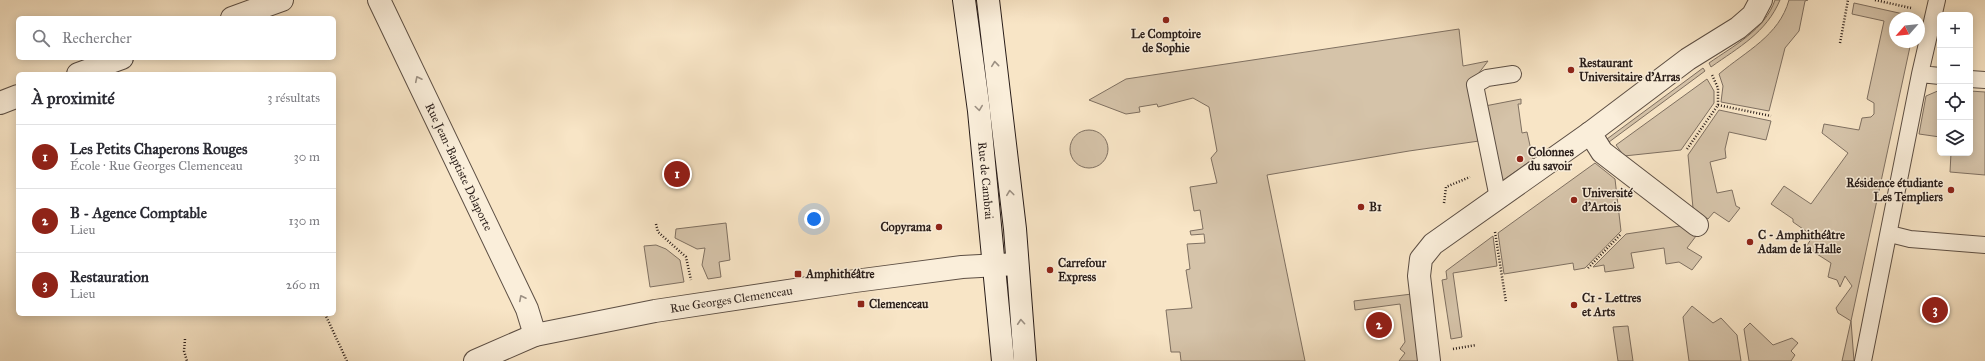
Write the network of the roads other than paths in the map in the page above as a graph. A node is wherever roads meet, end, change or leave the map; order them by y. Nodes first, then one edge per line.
1 (282, 0) edge
2 (379, 0) edge
3 (964, 0) edge
4 (988, 0) edge
5 (1761, 0) edge
6 (1937, 0) edge
7 (238, 16) edge
8 (116, 60) edge
9 (84, 72) edge
10 (1513, 74) dead end
11 (1920, 74) junction
12 (1937, 76) edge
13 (1973, 78) edge
14 (1985, 80) edge
15 (16, 97) edge
16 (0, 102) edge
17 (1590, 133) junction
18 (1498, 198) junction
19 (1697, 225) dead end
20 (1890, 234) junction
21 (1985, 245) edge
22 (1018, 264) junction
23 (994, 265) junction
24 (534, 335) junction
25 (475, 361) edge
26 (1003, 361) edge
27 (1025, 361) edge
28 (1429, 361) edge
29 (1863, 361) edge

1 - 7 street
24 -> 2 street, Rue Jean-Baptiste Delaporte
3 -> 23 street, Rue de Cambrai
22 -> 4 street, Rue de Cambrai
5 - 17 street
6 - 11 lane
8 - 9 street
10 - 18 lane
11 - 12 lane
11 - 20 lane
13 - 14 lane
15 - 16 street
17 - 18 street
17 - 19 street
18 - 28 street
20 - 21 lane
20 - 29 lane
22 - 23 street, Rue Georges Clemenceau
27 -> 22 street, Rue de Cambrai
23 - 24 street, Rue Georges Clemenceau
23 - 26 street, Rue de Cambrai
24 - 25 street, Rue Georges Clemenceau

